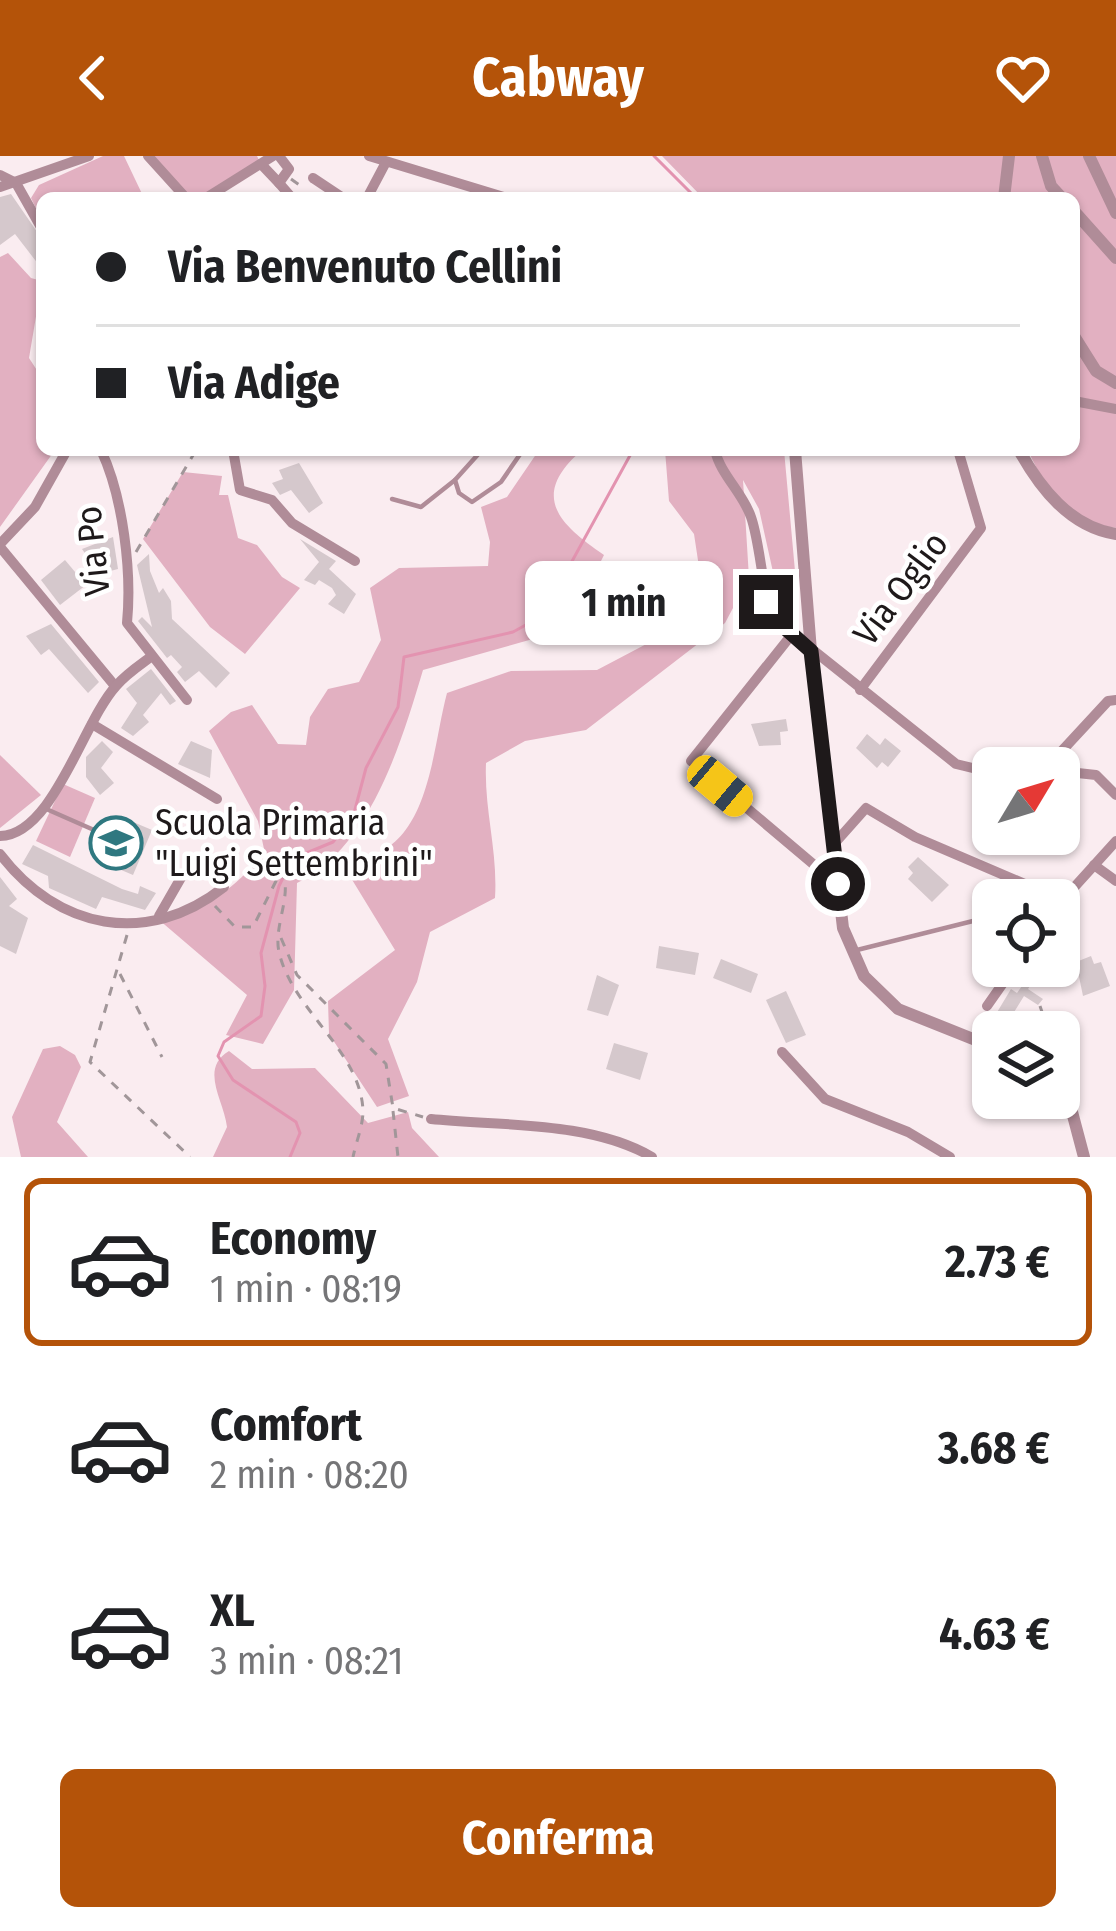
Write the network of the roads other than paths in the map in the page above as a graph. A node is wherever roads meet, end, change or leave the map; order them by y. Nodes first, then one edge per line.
1 (89, 156) edge
2 (148, 156) edge
3 (369, 156) edge
4 (1009, 156) edge
5 (1042, 156) edge
6 (1089, 156) edge
7 (271, 158) edge
8 (385, 164) junction
9 (0, 176) edge
10 (282, 179) junction
11 (16, 183) junction
12 (1100, 183) junction
13 (309, 184) road end
14 (0, 187) edge
15 (181, 192) edge
16 (216, 192) edge
17 (292, 192) edge
18 (328, 192) edge
19 (370, 192) edge
20 (485, 192) edge
21 (1005, 192) edge
22 (1056, 192) edge
23 (1116, 199) edge
24 (1116, 213) edge
25 (36, 218) edge
26 (1080, 219) edge
27 (1116, 258) edge
28 (1080, 346) edge
29 (1116, 383) edge
30 (1080, 402) edge
31 (1116, 409) edge
32 (64, 456) edge
33 (104, 456) edge
34 (234, 456) edge
35 (477, 456) edge
36 (520, 456) edge
37 (719, 456) edge
38 (796, 456) edge
39 (960, 456) edge
40 (1022, 456) edge
41 (455, 480) junction
42 (392, 499) dead end
43 (1116, 534) edge
44 (0, 545) edge
45 (355, 561) dead end
46 (793, 633) junction
47 (811, 651) junction
48 (152, 656) junction
49 (115, 686) junction
50 (860, 690) junction
51 (187, 700) dead end
52 (1116, 700) edge
53 (92, 724) junction
54 (1065, 747) edge
55 (972, 767) edge
56 (1080, 774) edge
57 (1116, 794) edge
58 (217, 799) dead end
59 (44, 808) junction
60 (94, 830) dead end
61 (0, 836) edge
62 (1116, 841) edge
63 (834, 844) junction
64 (0, 854) edge
65 (1094, 865) junction
66 (182, 876) dead end
67 (1009, 879) edge
68 (1080, 880) edge
69 (1116, 881) edge
70 (838, 884) junction
71 (224, 887) dead end
72 (159, 916) junction
73 (972, 921) edge
74 (854, 951) junction
75 (1001, 987) edge
76 (987, 1006) dead end
77 (972, 1039) edge
78 (782, 1052) dead end
79 (431, 1119) road end
80 (1074, 1119) edge
81 (652, 1157) edge
82 (950, 1157) edge
83 (1084, 1157) edge

1 - 11 street
2 - 15 street
3 - 8 street
4 - 21 street
5 - 22 street
6 - 12 street
7 - 10 street
7 - 10 street
7 - 16 street
8 - 19 street
8 - 20 street
9 - 11 street
10 - 17 street
11 - 14 street
11 - 25 street
12 - 23 street
12 - 24 street
13 - 18 street
26 - 27 street
28 - 29 street
30 - 31 street
32 - 44 street
33 - 48 street, Via Po
34 - 45 street
35 - 41 lane
36 - 41 lane
37 - 46 street
38 - 47 street
39 - 50 street, Via Oglio
40 - 43 street
41 - 42 lane
44 - 49 street
46 - 47 street
46 - 70 street
47 - 50 street
47 - 63 street
48 - 49 street
48 - 51 street, Via Po
49 - 53 street
50 - 55 street
52 - 54 street
53 - 58 street
53 - 59 street
56 - 57 street
59 - 60 lane
59 - 61 street
62 - 65 street
63 - 67 street
63 - 70 street
64 - 72 street
65 - 68 street
65 - 69 street
66 - 72 street
70 - 74 street
71 - 72 street
73 - 74 lane
74 - 77 street
75 - 76 street
78 - 82 street
79 - 81 street
80 - 83 street

